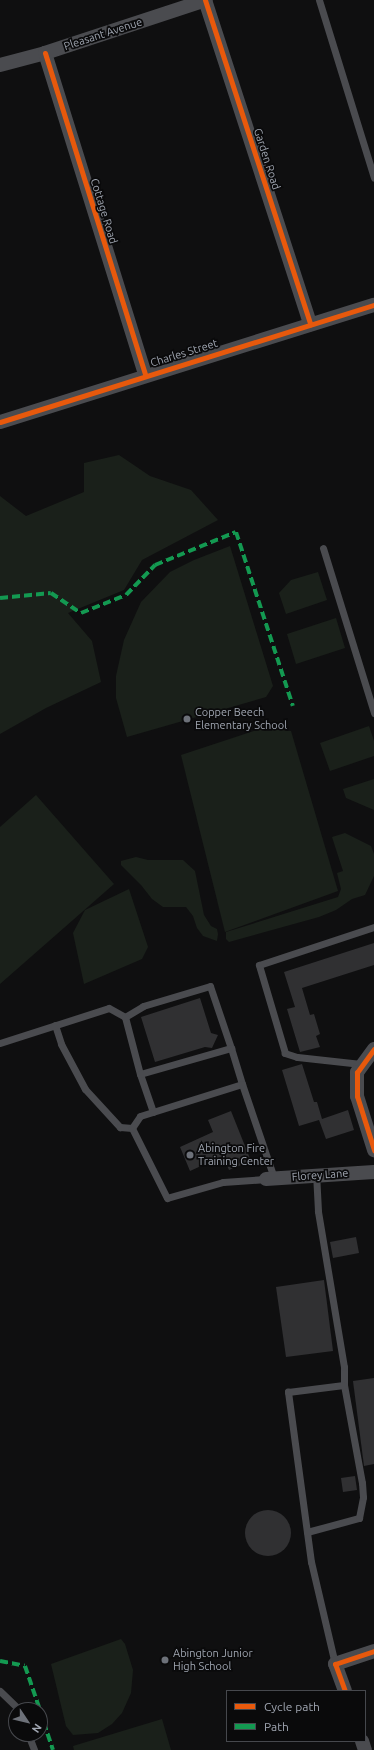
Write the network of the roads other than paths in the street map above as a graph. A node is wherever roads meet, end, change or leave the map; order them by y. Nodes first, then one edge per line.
1 (205, 0) edge
2 (319, 0) edge
3 (45, 53) junction
4 (0, 65) edge
5 (374, 178) edge
6 (374, 305) edge
7 (310, 324) junction
8 (145, 375) junction
9 (0, 422) edge
10 (323, 548) dead end
11 (374, 713) edge
12 (374, 927) edge
13 (125, 1017) junction
14 (55, 1025) junction
15 (0, 1043) edge
16 (231, 1048) junction
17 (374, 1049) edge
18 (362, 1064) junction
19 (140, 1074) junction
20 (242, 1084) junction
21 (153, 1112) junction
22 (132, 1128) junction
23 (374, 1150) edge
24 (374, 1172) edge
25 (316, 1176) junction
26 (270, 1179) junction
27 (344, 1384) junction
28 (307, 1532) junction
29 (374, 1651) edge
30 (335, 1664) junction
31 (345, 1690) edge
32 (0, 1691) edge
33 (12, 1702) edge

1 - 3 street, Pleasant Avenue
1 - 7 street, Garden Road
2 - 5 lane
3 - 4 street, Pleasant Avenue
3 - 8 street, Cottage Road
6 - 7 street, Charles Street
7 - 8 street, Charles Street
8 - 9 street, Charles Street
10 - 11 lane
12 - 18 lane
13 - 14 lane
13 - 16 lane
13 - 19 lane
14 - 15 lane
14 - 22 lane
16 - 19 lane
16 - 20 lane
17 - 18 street
18 - 23 street
19 - 21 lane
20 - 21 lane
20 - 26 lane
21 - 22 lane
22 - 26 lane
24 - 25 street, Florey Lane
25 - 26 street, Florey Lane
25 - 27 lane
27 - 28 lane
27 - 28 lane
28 - 30 lane
29 - 30 street
30 - 31 street
32 - 33 lane

